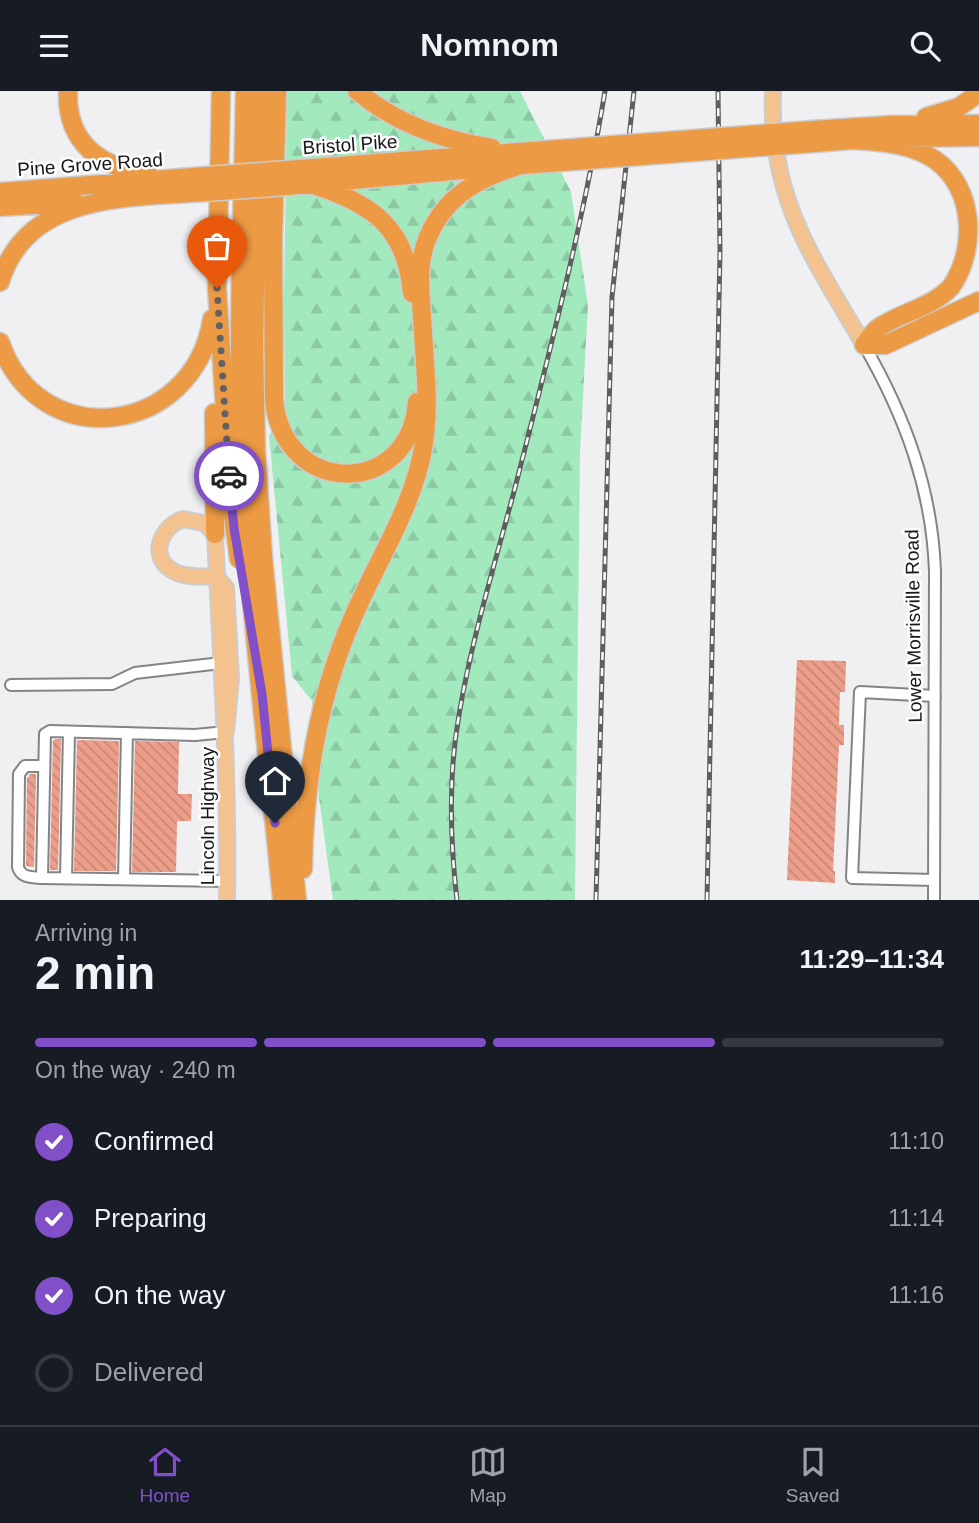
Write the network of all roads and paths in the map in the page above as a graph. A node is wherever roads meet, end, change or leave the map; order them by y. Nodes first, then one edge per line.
1 (68, 91) edge
2 (245, 91) edge
3 (259, 91) edge
4 (277, 91) edge
5 (357, 91) edge
6 (773, 91) edge
7 (979, 93) edge
8 (220, 96) edge
9 (979, 124) edge
10 (890, 125) junction
11 (813, 136) junction
12 (979, 138) edge
13 (855, 140) junction
14 (520, 159) junction
15 (184, 178) junction
16 (287, 178) junction
17 (206, 184) junction
18 (311, 184) junction
19 (0, 193) edge
20 (103, 200) junction
21 (0, 207) edge
22 (0, 282) edge
23 (217, 288) junction
24 (979, 302) edge
25 (218, 336) junction
26 (0, 342) edge
27 (864, 345) junction
28 (215, 534) junction
29 (217, 577) junction
30 (221, 663) junction
31 (11, 685) dead end
32 (262, 694) junction
33 (935, 696) junction
34 (69, 732) junction
35 (226, 732) junction
36 (127, 733) junction
37 (43, 767) junction
38 (42, 878) junction
39 (66, 878) junction
40 (124, 879) junction
41 (934, 880) junction
42 (227, 881) junction
43 (227, 900) edge
44 (282, 900) edge
45 (300, 900) edge
46 (934, 900) edge

1 - 15 highway
2 - 32 highway
3 - 45 highway
4 - 18 highway
5 - 14 highway
6 - 27 main road, Lower Morrisville Road
7 - 10 highway
8 - 23 highway
9 - 10 highway
10 - 11 highway
11 - 13 highway
11 - 14 highway, bridge
12 - 13 highway
13 - 27 highway
14 - 16 highway, Bristol Pike
14 - 18 highway
14 - 45 highway
15 - 17 highway, Bristol Pike
15 - 19 highway, Pine Grove Road
16 - 17 highway, Bristol Pike, bridge
16 - 18 highway
17 - 20 highway
20 - 21 highway, Pine Grove Road
20 - 22 highway
23 - 25 highway
23 - 26 highway
24 - 27 highway
25 - 28 highway
25 - 32 highway
27 - 33 street, Lower Morrisville Road
28 - 29 main road, Lincoln Highway
28 - 29 main road
29 - 30 main road, Lincoln Highway
29 - 35 main road, Lincoln Highway
30 - 31 street
30 - 35 main road, Lincoln Highway
32 - 44 highway
33 - 41 street, Lower Morrisville Road
33 - 41 street
34 - 36 street
34 - 37 street
34 - 39 street
35 - 36 street
35 - 42 main road, Lincoln Highway
36 - 40 street
37 - 38 street
37 - 38 street
38 - 39 street
39 - 40 street
40 - 42 street
41 - 46 street, Lower Morrisville Road
42 - 43 main road, Lincoln Highway

